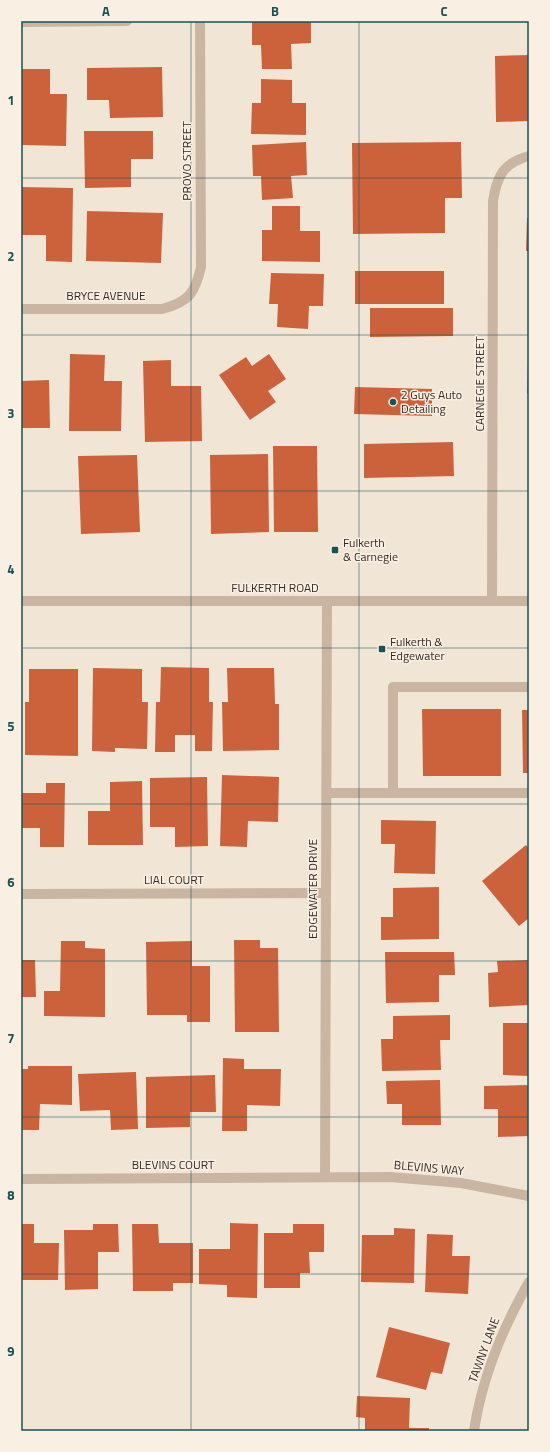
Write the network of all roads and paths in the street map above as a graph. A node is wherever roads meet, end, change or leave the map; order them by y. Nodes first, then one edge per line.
1 (127, 21) edge
2 (200, 21) edge
3 (21, 22) edge
4 (529, 156) edge
5 (188, 297) joint
6 (21, 309) edge
7 (21, 601) edge
8 (327, 601) junction
9 (492, 601) junction
10 (529, 601) edge
11 (529, 687) edge
12 (327, 793) junction
13 (393, 793) junction
14 (529, 793) edge
15 (326, 893) junction
16 (21, 894) edge
17 (325, 1177) junction
18 (21, 1179) edge
19 (529, 1196) edge
20 (529, 1282) edge
21 (474, 1431) edge

1 - 3 street
2 - 5 street, PROVO STREET
4 - 9 street, CARNEGIE STREET
5 - 6 street, BRYCE AVENUE
7 - 8 street, FULKERTH ROAD
8 - 9 street, FULKERTH ROAD
8 - 12 street, EDGEWATER DRIVE
9 - 10 street, FULKERTH ROAD
11 - 13 street
12 - 13 street
12 - 15 street, EDGEWATER DRIVE
13 - 14 street
15 - 16 street, LIAL COURT
15 - 17 street, EDGEWATER DRIVE
17 - 18 street, BLEVINS COURT
17 - 19 street, BLEVINS WAY
20 - 21 street, TAWNY LANE

